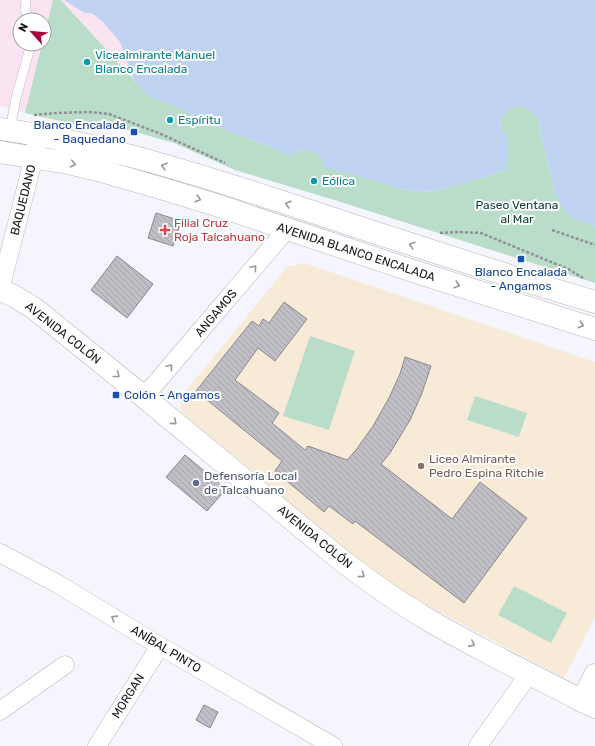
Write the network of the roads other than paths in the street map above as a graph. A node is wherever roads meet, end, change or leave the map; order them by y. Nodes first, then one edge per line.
1 (26, 0) edge
2 (26, 12) edge
3 (29, 52) edge
4 (5, 129) edge
5 (38, 134) junction
6 (0, 152) edge
7 (34, 157) junction
8 (287, 229) junction
9 (0, 290) edge
10 (595, 302) edge
11 (595, 329) edge
12 (144, 397) junction
13 (0, 553) edge
14 (160, 646) junction
15 (65, 665) dead end
16 (529, 674) junction
17 (595, 675) edge
18 (588, 704) edge
19 (0, 711) edge
20 (326, 745) edge
21 (97, 746) edge
22 (478, 746) edge

1 - 2 lane
3 - 4 lane
4 - 5 main road, AVENIDA BLANCO ENCALADA
5 - 7 street, BAQUEDANO
10 -> 5 main road, AVENIDA BLANCO ENCALADA
6 - 7 main road, AVENIDA BLANCO ENCALADA
7 -> 8 main road, AVENIDA BLANCO ENCALADA
7 - 9 street, BAQUEDANO
8 -> 11 main road, AVENIDA BLANCO ENCALADA
12 -> 8 street, ANGAMOS
9 -> 12 main road, AVENIDA COLÓN
12 -> 16 main road, AVENIDA COLÓN
14 -> 13 street, ANÍBAL PINTO
14 - 20 street, ANÍBAL PINTO
14 - 21 street, MORGAN
15 - 19 street
16 - 18 main road, AVENIDA COLÓN
16 - 22 street
17 - 18 main road

